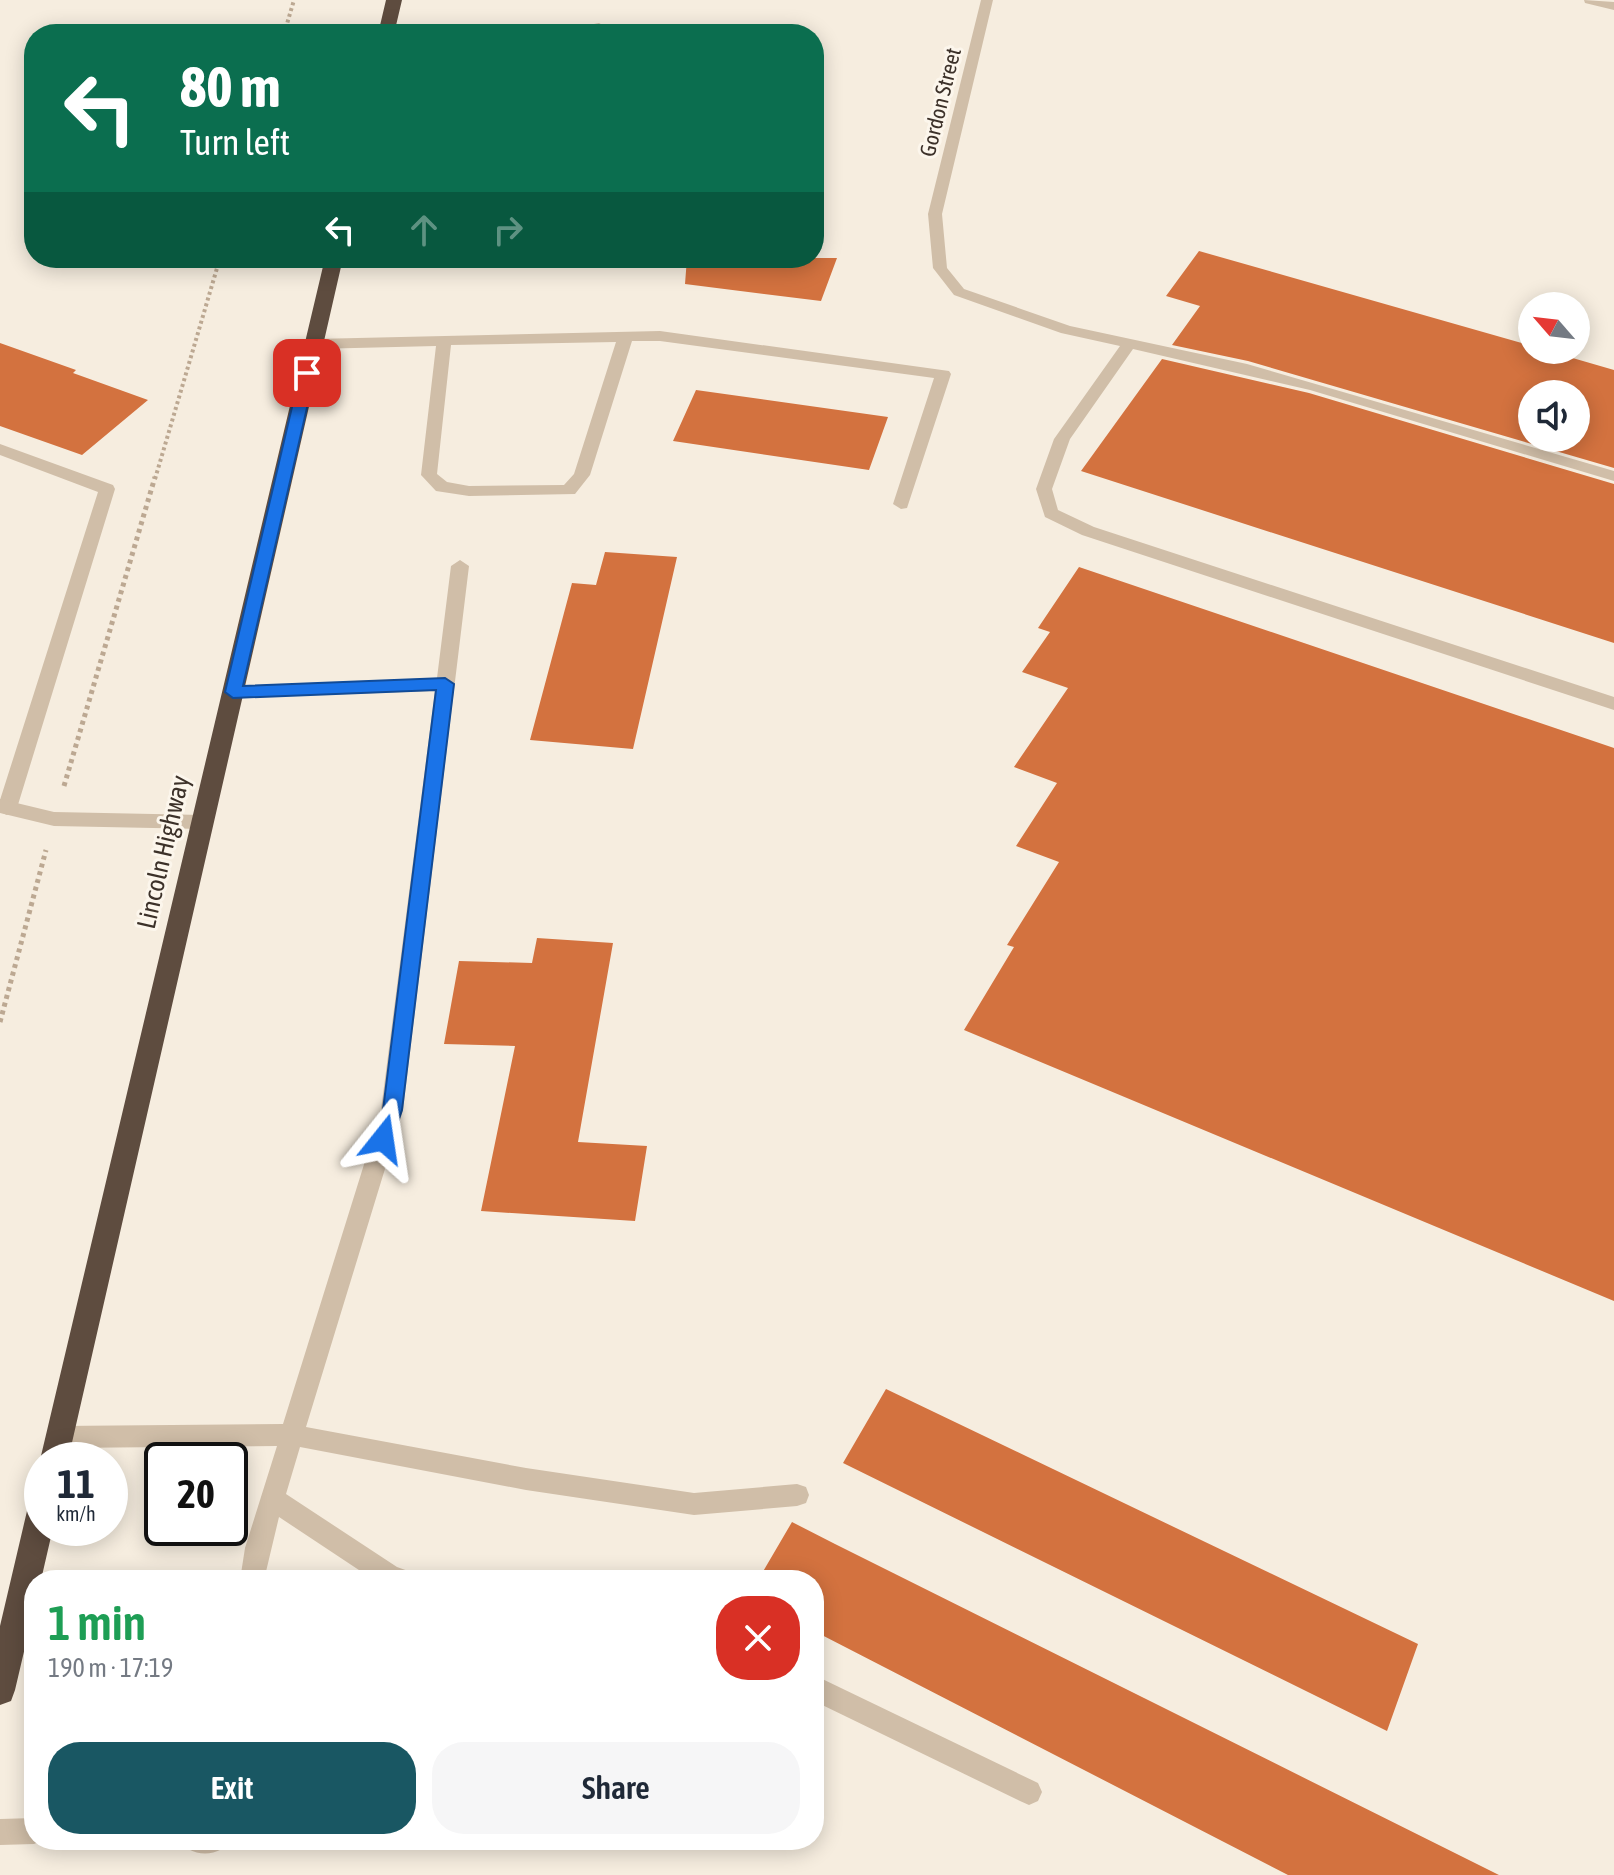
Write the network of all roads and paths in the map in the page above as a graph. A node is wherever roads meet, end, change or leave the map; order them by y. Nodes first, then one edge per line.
1 (294, 0) edge
2 (394, 0) edge
3 (987, 0) edge
4 (1590, 0) edge
5 (1614, 6) edge
6 (287, 24) edge
7 (388, 24) edge
8 (217, 268) edge
9 (332, 268) edge
10 (626, 336) junction
11 (444, 340) junction
12 (314, 344) junction
13 (1129, 344) junction
14 (0, 449) edge
15 (1614, 476) edge
16 (901, 504) dead end
17 (460, 566) dead end
18 (445, 684) junction
19 (233, 692) junction
20 (1614, 704) edge
21 (3, 807) edge
22 (54, 819) junction
23 (203, 822) junction
24 (0, 1022) edge
25 (292, 1435) junction
26 (59, 1442) edge
27 (128, 1445) edge
28 (797, 1495) dead end
29 (272, 1499) junction
30 (34, 1546) edge
31 (28, 1570) edge
32 (254, 1570) edge
33 (380, 1570) edge
34 (24, 1588) edge
35 (0, 1690) edge
36 (824, 1693) edge
37 (1029, 1792) dead end
38 (24, 1831) edge
39 (0, 1832) edge

1 - 6 path
2 - 7 highway
3 - 13 street, Gordon Street
4 - 5 street
8 - 22 path
9 - 12 highway, Lincoln Highway
10 - 11 street
10 - 11 street
10 - 16 street
11 - 12 street
12 - 19 highway, Lincoln Highway
13 - 15 street, Gordon Street
13 - 20 street
14 - 21 street
17 - 18 street
18 - 19 street
18 - 25 street
19 - 23 highway, Lincoln Highway
21 - 22 street
22 - 23 street
22 - 24 path
23 - 26 highway, Lincoln Highway
25 - 27 street
25 - 28 street
25 - 29 street
29 - 32 street
29 - 33 street
30 - 31 highway
34 - 35 highway
36 - 37 street
38 - 39 street

